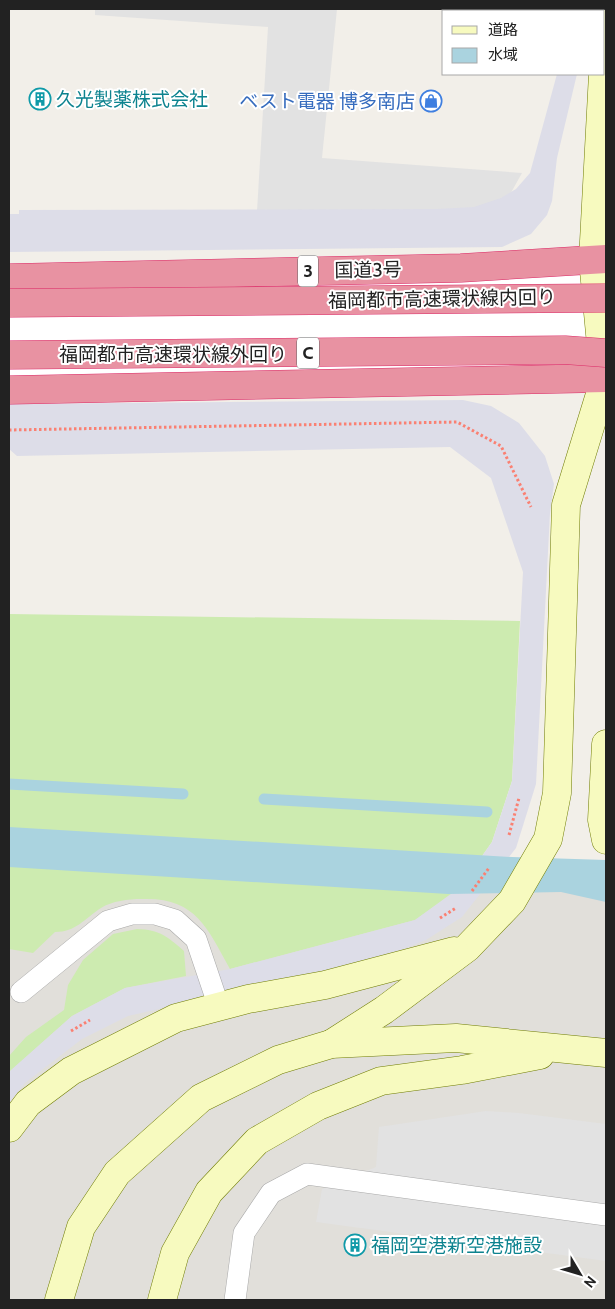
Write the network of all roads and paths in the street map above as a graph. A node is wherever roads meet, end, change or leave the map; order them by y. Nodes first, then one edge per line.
1 (606, 21) edge
2 (605, 44) edge
3 (603, 75) edge
4 (600, 259) edge
5 (9, 278) edge
6 (606, 298) edge
7 (9, 303) edge
8 (9, 355) edge
9 (606, 375) edge
10 (9, 390) edge
11 (9, 430) edge
12 (531, 516) dead end
13 (606, 744) edge
14 (520, 793) dead end
15 (508, 839) dead end
16 (606, 840) edge
17 (494, 862) dead end
18 (466, 898) dead end
19 (460, 905) dead end
20 (438, 919) dead end
21 (467, 948) junction
22 (21, 992) dead end
23 (219, 1007) junction
24 (93, 1019) dead end
25 (68, 1034) dead end
26 (332, 1044) junction
27 (574, 1049) junction
28 (606, 1052) edge
29 (9, 1128) edge
30 (606, 1215) edge
31 (59, 1300) edge
32 (162, 1300) edge
33 (235, 1300) edge

1 - 2 street
3 - 4 street
4 - 5 highway, 国道3号 / 3
4 - 9 street
6 - 7 highway, 福岡都市高速環状線内回り, bridge
8 - 9 highway, 福岡都市高速環状線外回り / C, bridge
9 - 10 highway
9 - 21 street
11 - 12 path
13 - 16 street
14 - 15 path
17 - 18 path
19 - 20 path
21 - 23 street
21 - 26 street
22 - 23 lane
23 - 29 street
24 - 25 path
26 - 27 street
26 - 31 street
27 - 28 street
27 - 32 street
30 - 33 lane

